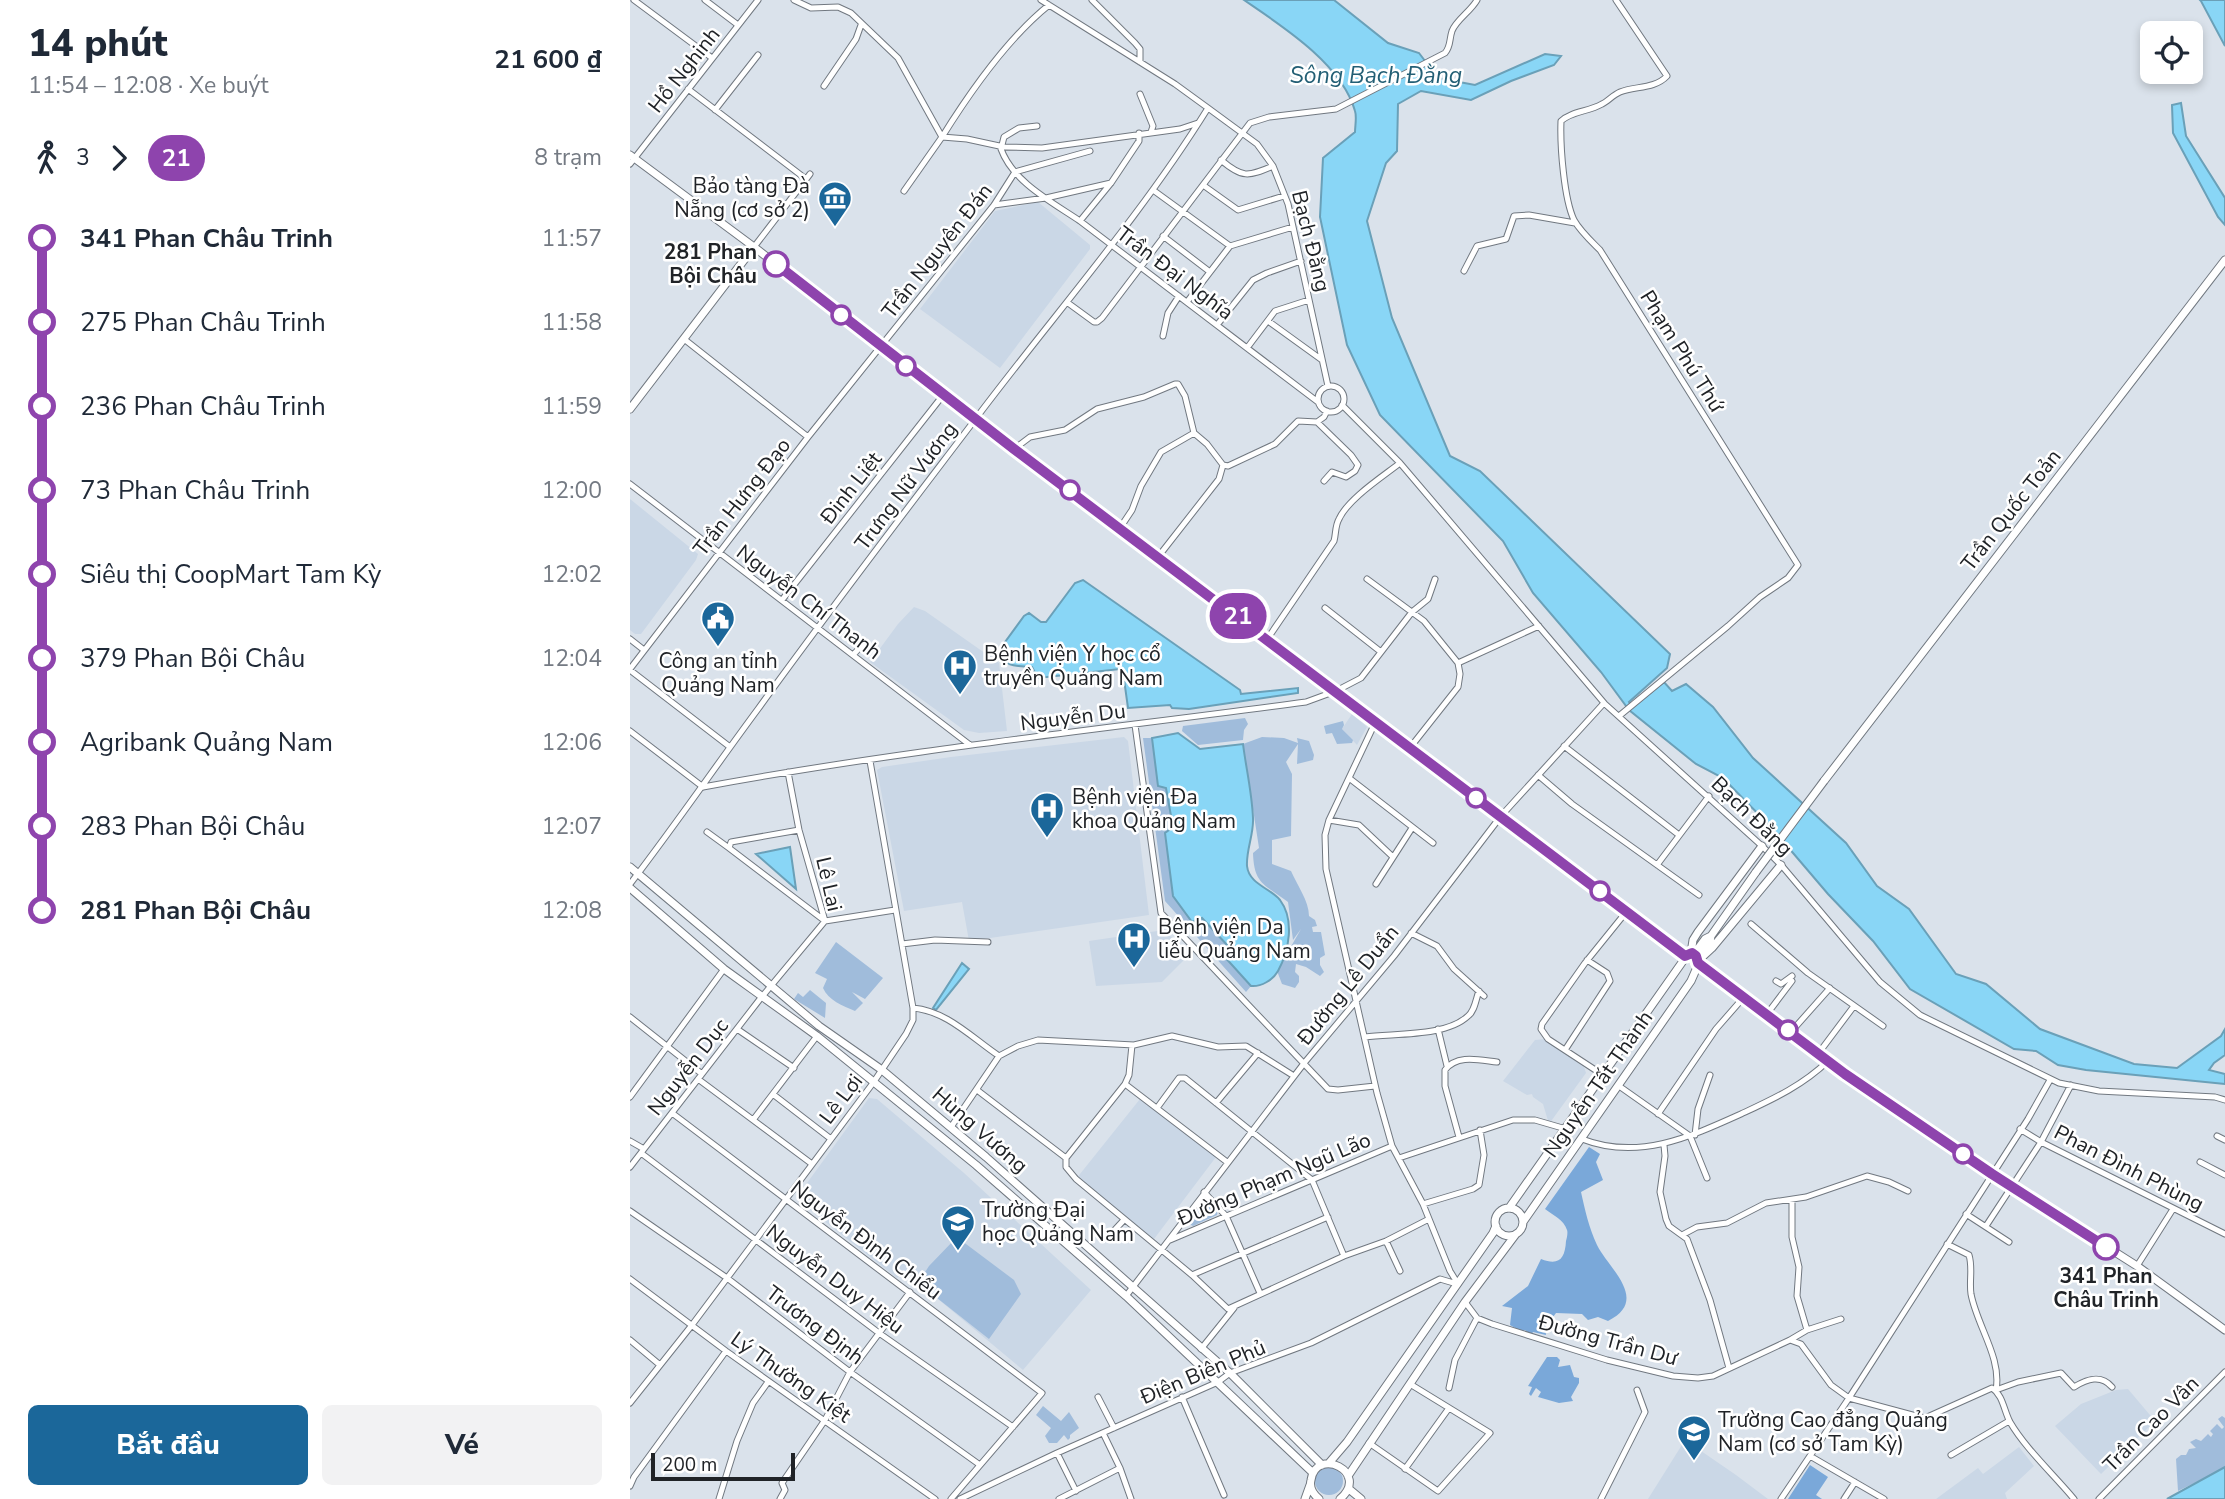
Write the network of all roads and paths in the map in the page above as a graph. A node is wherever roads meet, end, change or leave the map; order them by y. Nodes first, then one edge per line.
1 (634, 0) edge
2 (705, 0) edge
3 (758, 0) edge
4 (794, 0) edge
5 (1041, 0) edge
6 (1092, 0) edge
7 (1477, 0) edge
8 (1616, 0) edge
9 (1049, 5) junction
10 (738, 25) junction
11 (862, 25) junction
12 (758, 55) dead end
13 (712, 58) junction
14 (1140, 62) junction
15 (824, 86) dead end
16 (688, 89) junction
17 (1140, 94) dead end
18 (1208, 108) junction
19 (715, 110) junction
20 (1198, 123) junction
21 (1037, 126) dead end
22 (1152, 132) junction
23 (1139, 133) junction
24 (1242, 133) junction
25 (942, 137) junction
26 (1001, 146) junction
27 (1090, 151) dead end
28 (632, 159) edge
29 (1221, 160) junction
30 (1273, 166) junction
31 (1014, 171) junction
32 (1111, 183) junction
33 (1203, 185) junction
34 (1153, 190) junction
35 (904, 191) dead end
36 (1284, 196) junction
37 (1046, 198) junction
38 (994, 205) junction
39 (1182, 210) junction
40 (1080, 221) junction
41 (1576, 223) junction
42 (1293, 226) junction
43 (1163, 236) junction
44 (1111, 245) junction
45 (1230, 246) junction
46 (754, 247) junction
47 (2225, 260) edge
48 (1301, 261) junction
49 (1140, 268) junction
50 (1464, 271) dead end
51 (1210, 272) junction
52 (1179, 296) junction
53 (1309, 300) junction
54 (1187, 302) junction
55 (1068, 303) junction
56 (1268, 321) junction
57 (1217, 325) junction
58 (1163, 335) dead end
59 (684, 339) junction
60 (881, 347) junction
61 (1247, 348) junction
62 (1322, 360) junction
63 (1328, 386) junction
64 (944, 394) junction
65 (1318, 402) junction
66 (1342, 405) junction
67 (630, 409) edge
68 (1327, 411) junction
69 (975, 419) junction
70 (1317, 422) junction
71 (1194, 433) junction
72 (808, 437) junction
73 (1014, 449) junction
74 (1400, 463) junction
75 (1223, 465) junction
76 (1324, 481) dead end
77 (630, 484) edge
78 (1120, 528) junction
79 (719, 553) junction
80 (1158, 556) junction
81 (1367, 579) dead end
82 (1435, 579) dead end
83 (782, 600) junction
84 (1325, 608) dead end
85 (1412, 612) junction
86 (1539, 626) junction
87 (819, 628) junction
88 (630, 639) edge
89 (1268, 639) junction
90 (865, 642) dead end
91 (644, 650) junction
92 (1381, 652) junction
93 (853, 655) junction
94 (1458, 663) junction
95 (630, 669) edge
96 (1336, 691) junction
97 (1604, 703) junction
98 (1619, 716) junction
99 (1375, 723) junction
100 (1135, 725) junction
101 (630, 731) edge
102 (970, 746) junction
103 (1564, 746) junction
104 (730, 747) junction
105 (1409, 749) junction
106 (870, 761) junction
107 (788, 772) junction
108 (1538, 775) junction
109 (1349, 778) junction
110 (704, 787) junction
111 (1709, 796) junction
112 (1501, 816) junction
113 (1329, 820) junction
114 (1412, 828) junction
115 (799, 830) junction
116 (707, 832) dead end
117 (1679, 835) junction
118 (1433, 843) dead end
119 (1762, 846) junction
120 (729, 848) junction
121 (1393, 857) junction
122 (1657, 865) junction
123 (1781, 865) junction
124 (630, 867) edge
125 (638, 874) junction
126 (1376, 884) dead end
127 (630, 886) edge
128 (1699, 895) dead end
129 (895, 910) junction
130 (1627, 911) junction
131 (825, 920) junction
132 (1751, 924) dead end
133 (1411, 933) junction
134 (988, 942) dead end
135 (902, 944) junction
136 (1693, 959) junction
137 (1587, 960) junction
138 (724, 970) junction
139 (1776, 981) dead end
140 (772, 987) junction
141 (1830, 988) junction
142 (1479, 991) junction
143 (1484, 996) dead end
144 (762, 997) junction
145 (1744, 997) junction
146 (1357, 1000) junction
147 (1854, 1006) junction
148 (913, 1008) junction
149 (1768, 1014) junction
150 (630, 1017) edge
151 (1883, 1026) dead end
152 (737, 1029) junction
153 (1438, 1029) junction
154 (1790, 1032) junction
155 (817, 1036) junction
156 (1365, 1037) junction
157 (1132, 1045) junction
158 (667, 1046) junction
159 (1565, 1050) junction
160 (1258, 1053) junction
161 (1818, 1054) junction
162 (999, 1056) junction
163 (1828, 1061) junction
164 (1305, 1062) junction
165 (1497, 1062) dead end
166 (1447, 1066) junction
167 (794, 1068) junction
168 (882, 1070) junction
169 (1710, 1074) dead end
170 (1603, 1075) junction
171 (700, 1076) junction
172 (1294, 1076) junction
173 (2050, 1080) junction
174 (873, 1083) junction
175 (1125, 1084) junction
176 (2071, 1085) junction
177 (1375, 1086) junction
178 (1619, 1086) junction
179 (977, 1090) junction
180 (774, 1095) junction
181 (630, 1097) edge
182 (2225, 1100) edge
183 (1216, 1103) junction
184 (1157, 1108) junction
185 (672, 1113) junction
186 (1658, 1114) junction
187 (754, 1120) junction
188 (951, 1127) junction
189 (1566, 1129) junction
190 (2020, 1129) junction
191 (1480, 1130) junction
192 (1252, 1131) junction
193 (1693, 1136) junction
194 (2217, 1136) dead end
195 (1459, 1137) junction
196 (831, 1139) junction
197 (1582, 1139) junction
198 (2225, 1140) edge
199 (630, 1141) edge
200 (2041, 1142) junction
201 (1664, 1145) junction
202 (1392, 1146) junction
203 (642, 1151) junction
204 (1066, 1157) junction
205 (1399, 1158) junction
206 (1227, 1161) junction
207 (2200, 1162) dead end
208 (812, 1164) junction
209 (630, 1167) edge
210 (1992, 1174) junction
211 (2225, 1175) edge
212 (1707, 1178) dead end
213 (1312, 1180) junction
214 (2012, 1188) junction
215 (1908, 1191) dead end
216 (1204, 1192) junction
217 (785, 1200) junction
218 (1792, 1200) junction
219 (1423, 1204) junction
220 (1509, 1208) junction
221 (2174, 1209) junction
222 (630, 1211) edge
223 (1966, 1214) junction
224 (1226, 1216) junction
225 (1328, 1217) junction
226 (1429, 1219) junction
227 (1123, 1221) junction
228 (1523, 1222) junction
229 (1496, 1226) junction
230 (1986, 1226) junction
231 (1516, 1234) junction
232 (2225, 1234) edge
233 (1110, 1235) dead end
234 (1682, 1235) junction
235 (756, 1239) junction
236 (1167, 1241) junction
237 (1386, 1241) junction
238 (2009, 1241) dead end
239 (1947, 1244) junction
240 (1161, 1249) junction
241 (1243, 1253) junction
242 (1344, 1256) junction
243 (2137, 1266) junction
244 (1400, 1271) dead end
245 (1192, 1275) junction
246 (727, 1278) junction
247 (630, 1279) edge
248 (1458, 1284) junction
249 (1133, 1287) junction
250 (909, 1292) junction
251 (1260, 1293) junction
252 (1126, 1296) junction
253 (1465, 1302) junction
254 (1236, 1305) junction
255 (1477, 1318) junction
256 (1840, 1320) dead end
257 (692, 1325) junction
258 (1807, 1330) junction
259 (2225, 1330) edge
260 (879, 1333) junction
261 (630, 1340) edge
262 (1790, 1340) junction
263 (1201, 1349) junction
264 (726, 1351) junction
265 (660, 1365) junction
266 (1728, 1368) junction
267 (850, 1372) junction
268 (2225, 1372) edge
269 (1230, 1373) junction
270 (768, 1382) junction
271 (1218, 1382) junction
272 (1409, 1384) junction
273 (2112, 1387) dead end
274 (1448, 1388) dead end
275 (1637, 1390) dead end
276 (1996, 1390) junction
277 (1098, 1397) dead end
278 (1182, 1397) junction
279 (1849, 1398) junction
280 (631, 1401) edge
281 (1449, 1408) junction
282 (825, 1420) junction
283 (2009, 1421) junction
284 (1013, 1427) junction
285 (1114, 1428) junction
286 (1103, 1433) junction
287 (1369, 1443) junction
288 (1057, 1453) junction
289 (1951, 1455) dead end
290 (1810, 1456) junction
291 (1326, 1464) junction
292 (980, 1465) junction
293 (1120, 1468) junction
294 (1405, 1469) junction
295 (1313, 1473) junction
296 (1348, 1476) junction
297 (1856, 1482) junction
298 (630, 1486) edge
299 (1349, 1489) junction
300 (1076, 1491) junction
301 (1438, 1491) junction
302 (1307, 1494) edge
303 (1224, 1495) dead end
304 (719, 1499) edge
305 (780, 1499) edge
306 (935, 1499) edge
307 (951, 1499) edge
308 (960, 1499) edge
309 (1059, 1499) edge
310 (1131, 1499) edge
311 (1319, 1499) edge
312 (1342, 1499) edge
313 (1361, 1499) edge
314 (1439, 1499) edge
315 (1601, 1499) edge
316 (1781, 1499) edge
317 (1844, 1499) edge
318 (1884, 1499) edge
319 (2074, 1499) edge
320 (2099, 1499) edge

1 - 13 street
2 - 10 street
3 - 10 street, Hồ Nghinh
4 - 11 street
5 - 9 street, Bạch Đằng
6 - 14 street
7 - 24 street
8 - 41 street, Phạm Phú Thứ
9 - 14 street, Bạch Đằng
9 - 25 street
10 - 13 street, Hồ Nghinh
11 - 15 street
11 - 25 street
12 - 19 street
13 - 16 street, Hồ Nghinh
14 - 18 street, Bạch Đằng
16 - 19 street
16 - 28 street, Hồ Nghinh
17 - 22 street
18 - 20 street, Trưng Nữ Vương
18 - 24 street, Bạch Đằng
19 - 46 street
20 - 22 street
20 - 34 street, Trưng Nữ Vương
21 - 26 street
22 - 23 street
23 - 26 street
23 - 32 street
24 - 29 street
24 - 30 street, Bạch Đằng
25 - 26 street
25 - 35 street
26 - 31 street
27 - 31 street
28 - 46 main road
29 - 30 street
29 - 33 street
30 - 36 street, Bạch Đằng
31 - 37 street, Trần Đại Nghĩa
31 - 38 street, Trần Nguyên Đán
32 - 37 street
32 - 40 street
33 - 36 street
33 - 39 street
34 - 39 street
34 - 44 street, Trưng Nữ Vương
36 - 42 street, Bạch Đằng
37 - 38 street
37 - 40 street, Trần Đại Nghĩa
38 - 60 street, Trần Nguyên Đán
39 - 43 street
39 - 45 street
40 - 44 street, Trần Đại Nghĩa
41 - 50 street
41 - 98 street, Phạm Phú Thứ
42 - 45 street
42 - 48 street, Bạch Đằng
43 - 49 street
43 - 51 street
44 - 49 street, Trần Đại Nghĩa
44 - 55 street, Trưng Nữ Vương
45 - 51 street
46 - 59 main road
46 - 60 main road
47 - 136 main road, Trần Quốc Toản, bridge
48 - 53 street, Bạch Đằng
48 - 57 street
49 - 52 street, Trần Đại Nghĩa
49 - 55 street
51 - 54 street
52 - 54 street, Trần Đại Nghĩa
52 - 58 street
53 - 56 street
53 - 62 street, Bạch Đằng
54 - 57 street, Trần Đại Nghĩa
55 - 69 street, Trưng Nữ Vương
56 - 61 street
56 - 62 street
57 - 61 street, Trần Đại Nghĩa
59 - 67 main road
59 - 72 street
60 - 64 main road
60 - 72 street, Trần Hưng Đạo
61 - 65 street, Trần Đại Nghĩa
62 - 63 street, Bạch Đằng
63 - 65 street
63 - 66 street
64 - 69 main road
64 - 83 street, Đinh Liệt
65 - 68 street
66 - 68 street
66 - 74 street, Bạch Đằng
68 - 70 street
69 - 73 main road
69 - 87 street, Trưng Nữ Vương
70 - 75 street
70 - 76 street
71 - 73 street
71 - 75 street
71 - 78 street
72 - 79 street, Trần Hưng Đạo
73 - 78 main road
74 - 86 street, Bạch Đằng
74 - 89 street
75 - 80 street
77 - 79 street, Nguyễn Chí Thanh
78 - 80 main road
79 - 83 street, Nguyễn Chí Thanh
79 - 91 street, Trần Hưng Đạo
80 - 89 main road
81 - 85 street
82 - 85 street, Nguyễn Du
83 - 87 street, Nguyễn Chí Thanh
84 - 92 street
85 - 92 street, Nguyễn Du
85 - 94 street
86 - 94 street
86 - 97 street, Bạch Đằng
87 - 93 street, Nguyễn Chí Thanh
87 - 104 street, Trưng Nữ Vương
88 - 91 street
89 - 96 main road
90 - 93 street
91 - 95 street, Trần Hưng Đạo
92 - 96 street, Nguyễn Du
93 - 102 street, Nguyễn Chí Thanh
94 - 105 street
95 - 104 street
96 - 99 main road
96 - 100 street, Nguyễn Du
97 - 98 street, Bạch Đằng
97 - 103 street, Đường Lê Duẩn
98 - 111 street, Bạch Đằng
99 - 105 main road
99 - 109 street
100 - 102 street, Nguyễn Du
100 - 164 street
101 - 110 street
102 - 106 street, Nguyễn Du
103 - 108 street, Đường Lê Duẩn
103 - 117 street
104 - 110 street, Trưng Nữ Vương
105 - 112 main road
106 - 107 street, Nguyễn Du
106 - 129 street, Lê Lợi
107 - 110 street, Nguyễn Du
107 - 115 street, Lê Lai
108 - 112 street, Đường Lê Duẩn
108 - 122 street
109 - 113 street
109 - 114 street
110 - 125 street, Trưng Nữ Vương
111 - 117 street
111 - 119 street, Bạch Đằng
112 - 130 main road
112 - 133 street, Đường Lê Duẩn
113 - 121 street
113 - 146 street
114 - 118 street
114 - 121 street
115 - 120 street
115 - 131 street, Lê Lai
116 - 120 street
117 - 122 street
119 - 123 street, Bạch Đằng
119 - 136 main road
120 - 131 street
121 - 126 street
122 - 128 street
123 - 136 main road
123 - 173 street, Bạch Đằng
124 - 125 main road, Hùng Vương
125 - 127 street, Trưng Nữ Vương
125 - 140 main road, Hùng Vương
127 - 138 main road, Hùng Vương
129 - 131 street
129 - 135 street, Lê Lợi
130 - 136 main road
130 - 137 street
131 - 140 street, Lê Lai
132 - 141 street
133 - 142 street
133 - 146 street, Đường Lê Duẩn
134 - 135 street
135 - 148 street, Lê Lợi
136 - 145 main road
136 - 170 main road, Nguyễn Tất Thành
136 - 178 main road, Nguyễn Tất Thành
137 - 159 street
137 - 159 street
138 - 144 main road, Hùng Vương
138 - 158 street
139 - 149 street
140 - 144 street, Nguyễn Dục
140 - 168 main road, Hùng Vương
141 - 147 street
141 - 154 street
142 - 143 street
142 - 153 street
144 - 152 street, Nguyễn Dục
144 - 155 main road, Hùng Vương
145 - 149 main road
145 - 186 street
146 - 156 street
146 - 164 street, Đường Lê Duẩn
147 - 151 street
147 - 161 street
148 - 162 street
148 - 168 street, Lê Lợi
149 - 154 main road
150 - 158 street
152 - 167 street
152 - 171 street, Nguyễn Dục
153 - 156 street
153 - 166 street
154 - 161 main road
155 - 167 street
155 - 174 main road, Hùng Vương
156 - 177 street
157 - 160 street
157 - 162 street
157 - 175 street
158 - 171 street
158 - 181 street
159 - 170 street
160 - 172 street
160 - 183 street
161 - 163 main road
162 - 179 street
163 - 193 street
163 - 210 main road
164 - 172 street, Đường Lê Duẩn
164 - 177 street
165 - 166 street
166 - 195 street
167 - 180 street
168 - 174 street, Lê Lợi
168 - 188 main road, Hùng Vương
169 - 193 street
170 - 189 main road, Nguyễn Tất Thành
171 - 185 street, Nguyễn Dục
171 - 187 street
172 - 192 street, Đường Lê Duẩn
173 - 176 street, Bạch Đằng
173 - 190 street
174 - 196 street, Lê Lợi
174 - 252 main road, Hùng Vương
175 - 184 street
175 - 204 street
176 - 182 street, Bạch Đằng
176 - 200 street
177 - 202 street
178 - 186 street
178 - 197 main road, Nguyễn Tất Thành
179 - 188 street
179 - 204 street
180 - 187 street
180 - 196 street
183 - 184 street
183 - 192 street
184 - 206 street
185 - 203 street, Nguyễn Dục
185 - 217 street, Nguyễn Đình Chiểu
186 - 193 street
187 - 208 street
188 - 249 main road, Hùng Vương
189 - 191 street
189 - 220 main road, Nguyễn Tất Thành
190 - 200 street, Phan Đình Phùng
190 - 210 street
191 - 195 street
191 - 219 street
192 - 206 street, Đường Lê Duẩn
192 - 213 street
193 - 201 street
193 - 212 street
194 - 198 street
195 - 205 street
196 - 208 street, Lê Lợi
197 - 201 street
197 - 228 main road, Nguyễn Tất Thành
199 - 203 street, Nguyễn Duy Hiệu
200 - 214 street
200 - 221 street, Phan Đình Phùng
201 - 234 street
202 - 205 street
202 - 213 street, Đường Phạm Ngũ Lão
203 - 209 street, Nguyễn Dục
203 - 235 street, Nguyễn Duy Hiệu
204 - 227 street
205 - 219 street
206 - 216 street, Đường Lê Duẩn
207 - 211 street
208 - 217 street, Lê Lợi
210 - 214 main road
210 - 223 street
213 - 224 street, Đường Phạm Ngũ Lão
213 - 225 street
214 - 230 street
214 - 243 main road
215 - 218 street
216 - 224 street
216 - 236 street, Đường Lê Duẩn
217 - 235 street, Lê Lợi
217 - 250 street, Nguyễn Đình Chiểu
218 - 234 street
218 - 258 street
219 - 226 street
220 - 228 main road
220 - 229 main road
221 - 232 street, Phan Đình Phùng
221 - 243 street
222 - 246 street, Trương Định
223 - 230 street
223 - 239 street
224 - 236 street, Đường Phạm Ngũ Lão
224 - 241 street
225 - 241 street
225 - 242 street
226 - 237 street
226 - 248 street
227 - 233 street
227 - 240 street
228 - 231 main road
229 - 231 main road
229 - 248 main road
230 - 238 street
231 - 253 main road
234 - 266 street
235 - 246 street, Lê Lợi
235 - 260 street, Nguyễn Duy Hiệu
236 - 240 street, Đường Lê Duẩn
237 - 242 street
237 - 244 street
239 - 276 street
239 - 279 street
240 - 245 street
240 - 249 street, Đường Lê Duẩn
241 - 245 street
241 - 251 street
242 - 251 street
243 - 259 main road
245 - 254 street
246 - 257 street, Lê Lợi
246 - 267 street, Trương Định
247 - 257 street, Lý Thường Kiệt
248 - 269 street, Điện Biên Phủ
248 - 291 main road
249 - 252 street, Đường Lê Duẩn
249 - 263 main road, Hùng Vương
250 - 260 street
250 - 284 street, Nguyễn Đình Chiểu
251 - 254 street
252 - 271 main road, Hùng Vương
253 - 255 street
253 - 272 main road
254 - 263 street
255 - 266 street, Đường Trần Dư
255 - 274 street
256 - 258 street, Đường Trần Dư
257 - 264 street, Lý Thường Kiệt
257 - 265 street, Lê Lợi
258 - 262 street, Đường Trần Dư
260 - 267 street
260 - 284 street, Nguyễn Duy Hiệu
261 - 265 street
262 - 266 street, Đường Trần Dư
262 - 279 street
263 - 269 main road, Hùng Vương
264 - 270 street, Lý Thường Kiệt
264 - 298 street
265 - 280 street, Lê Lợi
267 - 282 street
267 - 292 street, Trương Định
268 - 320 street, Trần Cao Vân
269 - 271 street, Điện Biên Phủ
269 - 291 main road, Hùng Vương
270 - 282 street, Lý Thường Kiệt
270 - 304 street
271 - 278 street, Điện Biên Phủ
271 - 295 main road, Hùng Vương
272 - 281 street
272 - 287 main road
273 - 276 street
275 - 315 street
276 - 279 street
276 - 283 street
277 - 285 street
278 - 285 street, Điện Biên Phủ
278 - 303 street
279 - 290 street
281 - 294 street
281 - 301 street
282 - 305 street
282 - 306 street, Lý Thường Kiệt
283 - 289 street
283 - 319 street
284 - 292 street
285 - 286 street, Điện Biên Phủ
286 - 288 street, Điện Biên Phủ
286 - 293 street
287 - 294 street
287 - 296 main road
288 - 300 street
288 - 308 street, Điện Biên Phủ
290 - 297 street
290 - 316 street
291 - 295 main road
291 - 296 main road, Hùng Vương
292 - 307 street
293 - 300 street
293 - 310 street
294 - 301 street
295 - 302 main road
296 - 299 main road
297 - 317 street
297 - 318 street
299 - 312 main road
299 - 313 main road
300 - 309 street
301 - 314 street
302 - 311 main road

